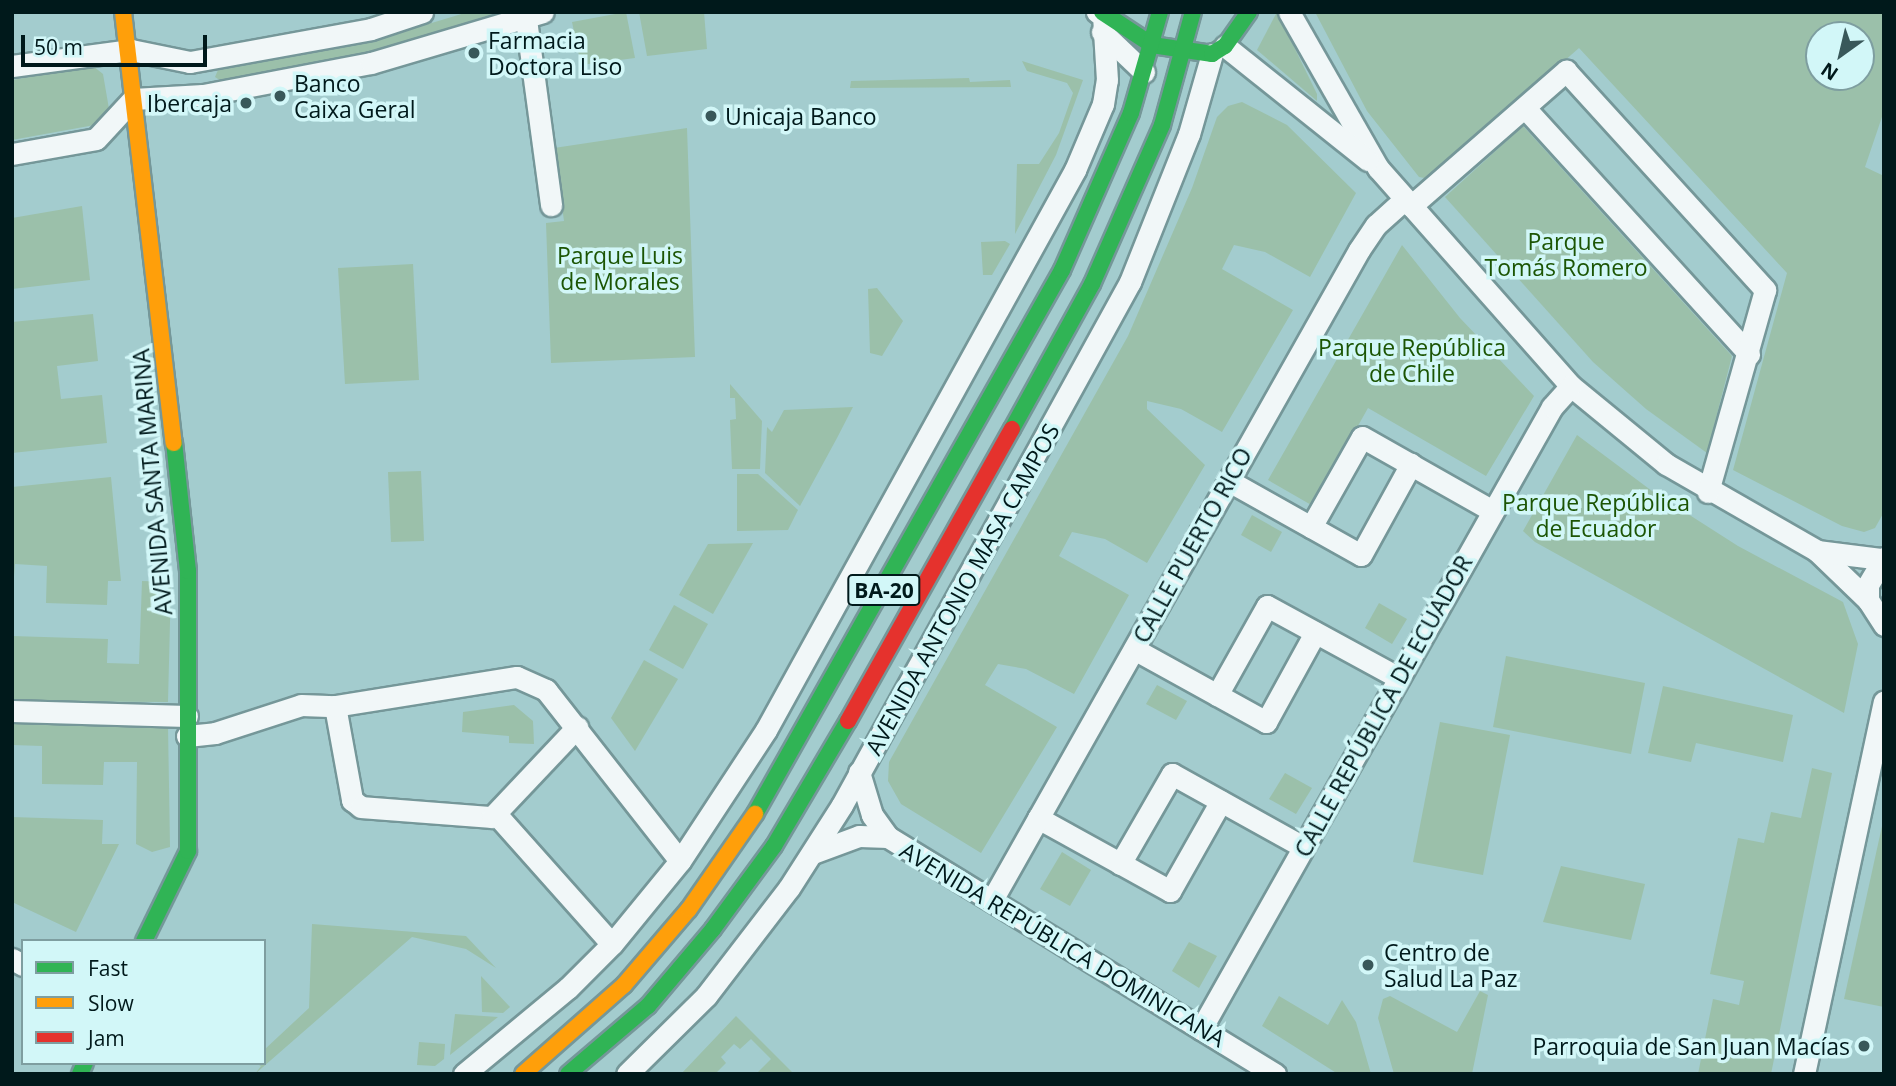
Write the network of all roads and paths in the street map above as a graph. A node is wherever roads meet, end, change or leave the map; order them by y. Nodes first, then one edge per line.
1 (122, 12) edge
2 (422, 12) edge
3 (1160, 12) edge
4 (1193, 12) edge
5 (1248, 12) edge
6 (1289, 12) edge
7 (531, 14) edge
8 (1101, 18) edge
9 (1152, 45) junction
10 (131, 50) junction
11 (1218, 50) junction
12 (1184, 52) junction
13 (12, 66) edge
14 (1144, 72) junction
15 (134, 99) junction
16 (1525, 108) junction
17 (12, 154) edge
18 (1378, 168) junction
19 (1408, 203) junction
20 (551, 205) dead end
21 (1749, 354) junction
22 (1571, 386) junction
23 (1411, 464) junction
24 (1229, 481) junction
25 (1708, 492) junction
26 (1493, 511) junction
27 (1311, 527) junction
28 (1817, 551) junction
29 (1882, 559) edge
30 (1868, 600) junction
31 (1884, 626) edge
32 (1315, 633) junction
33 (1134, 649) junction
34 (1399, 678) junction
35 (1217, 695) junction
36 (1884, 701) edge
37 (335, 706) junction
38 (12, 711) edge
39 (187, 726) junction
40 (577, 727) junction
41 (859, 772) junction
42 (1221, 801) junction
43 (496, 814) junction
44 (1038, 818) junction
45 (888, 837) junction
46 (1303, 847) junction
47 (813, 853) junction
48 (680, 862) junction
49 (1120, 864) junction
50 (992, 901) junction
51 (145, 939) edge
52 (612, 944) junction
53 (1201, 1029) junction
54 (464, 1074) edge
55 (523, 1074) edge
56 (568, 1074) edge
57 (627, 1074) edge
58 (1275, 1074) edge
59 (1804, 1074) edge

1 - 10 main road, AVENIDA SANTA MARINA
2 - 10 street
3 - 9 main road, BA-20
4 - 12 main road, AVENIDA ANTONIO MASA CAMPOS / BA-20
5 - 11 main road
6 - 18 street
7 - 15 street
7 - 20 street
8 - 9 main road
8 - 14 street
8 - 48 street
9 - 12 main road
9 - 14 main road, BA-20
10 - 13 street
10 - 15 main road, AVENIDA SANTA MARINA
11 - 12 main road
11 - 18 street
11 - 41 street, AVENIDA ANTONIO MASA CAMPOS
12 - 56 main road, AVENIDA ANTONIO MASA CAMPOS / BA-20
14 - 55 main road, BA-20
15 - 17 street
15 - 39 main road, AVENIDA SANTA MARINA
16 - 19 street, CALLE PUERTO RICO
16 - 21 street
16 - 21 street, CALLE PUERTO RICO
18 - 19 street
19 - 22 street
19 - 24 street, CALLE PUERTO RICO
21 - 25 street
22 - 25 street
22 - 26 street, CALLE REPÚBLICA DE ECUADOR
23 - 26 street
23 - 27 street
23 - 27 street
24 - 27 street
24 - 33 street, CALLE PUERTO RICO
25 - 28 street
26 - 34 street, CALLE REPÚBLICA DE ECUADOR
28 - 29 street
28 - 30 street
29 - 30 street
30 - 31 street
32 - 34 street
32 - 35 street
32 - 35 street
33 - 35 street
33 - 44 street, CALLE PUERTO RICO
34 - 46 street, CALLE REPÚBLICA DE ECUADOR
36 - 59 street
37 - 39 street
37 - 40 street
37 - 43 street
38 - 39 street
39 - 51 main road, AVENIDA SANTA MARINA
40 - 43 street
40 - 48 street
41 - 45 street, AVENIDA REPÚBLICA DOMINICANA
41 - 47 street, AVENIDA ANTONIO MASA CAMPOS
42 - 46 street
42 - 49 street
42 - 49 street
43 - 52 street
44 - 49 street
44 - 50 street, CALLE PUERTO RICO
45 - 47 street, AVENIDA REPÚBLICA DOMINICANA
45 - 50 street, AVENIDA REPÚBLICA DOMINICANA
46 - 53 street, CALLE REPÚBLICA DE ECUADOR
47 - 57 street, AVENIDA ANTONIO MASA CAMPOS
48 - 52 street
50 - 53 street, AVENIDA REPÚBLICA DOMINICANA
52 - 54 street
53 - 58 street, AVENIDA REPÚBLICA DOMINICANA

